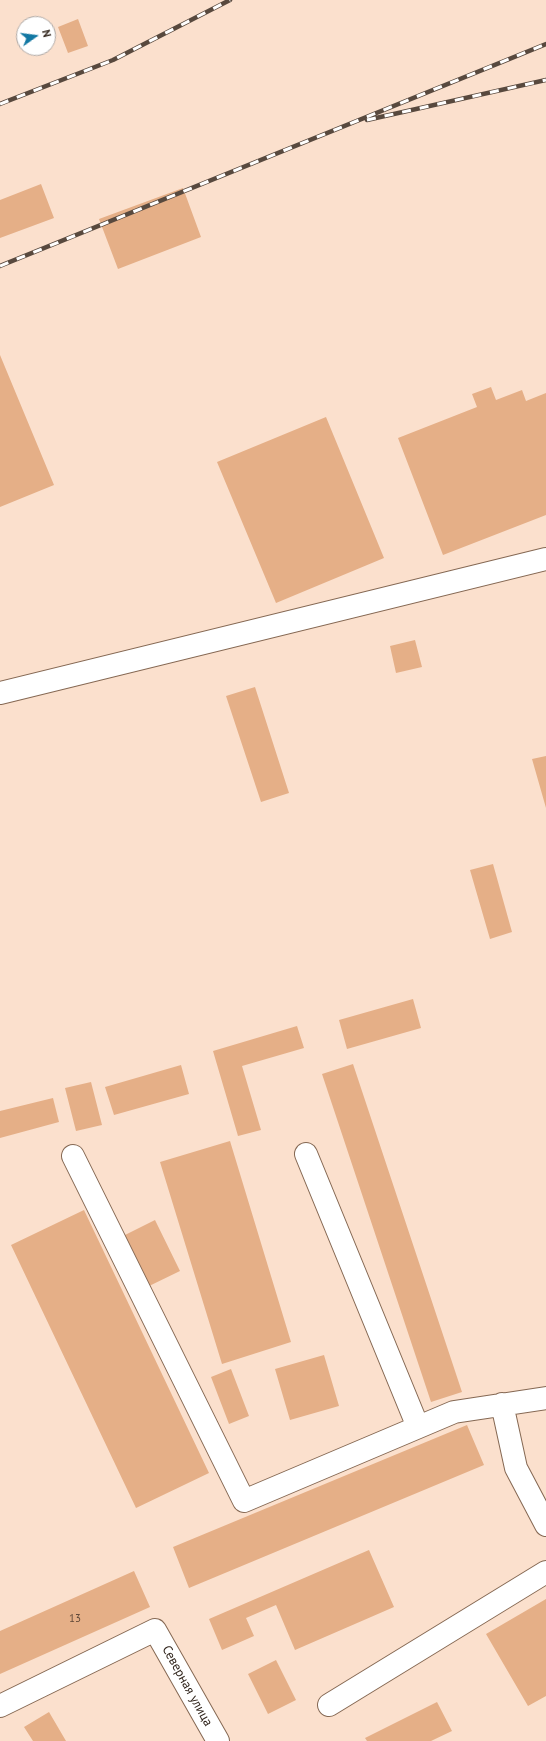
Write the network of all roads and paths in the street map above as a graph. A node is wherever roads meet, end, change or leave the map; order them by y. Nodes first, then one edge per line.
1 (546, 559) edge
2 (0, 693) edge
3 (306, 1154) dead end
4 (73, 1156) dead end
5 (546, 1398) edge
6 (502, 1404) junction
7 (418, 1427) junction
8 (546, 1525) edge
9 (546, 1572) edge
10 (328, 1705) dead end
11 (0, 1706) edge
12 (218, 1741) edge

1 - 2 street
3 - 7 street
4 - 7 street
5 - 6 street
6 - 7 street
6 - 8 street
9 - 10 street
11 - 12 street, Северная улица

